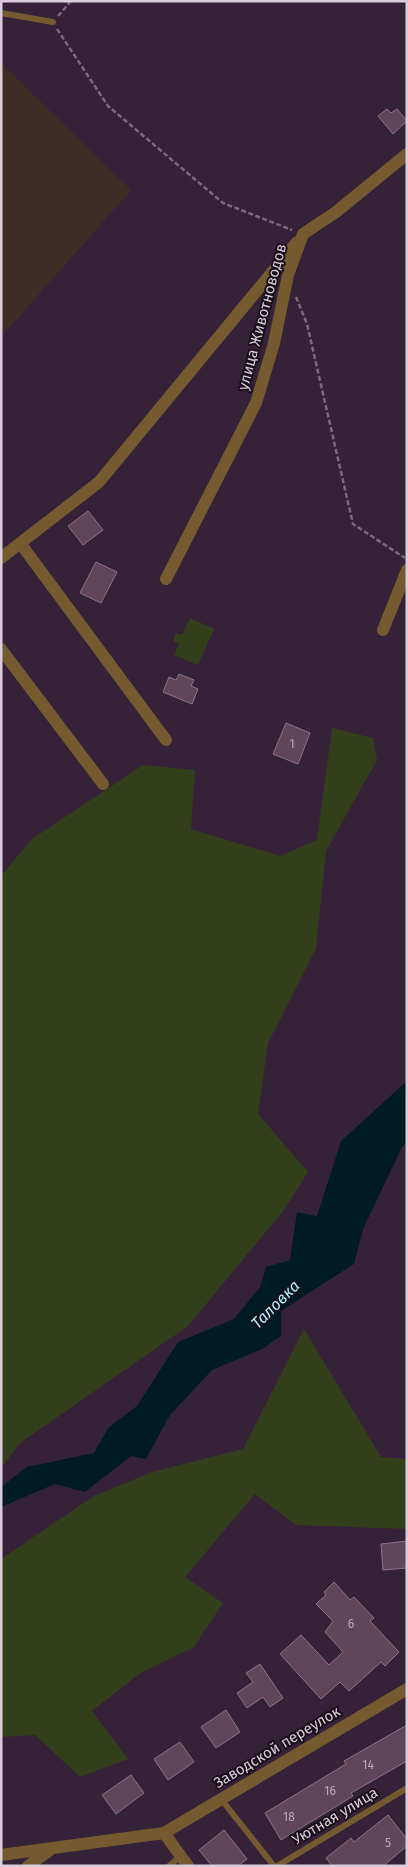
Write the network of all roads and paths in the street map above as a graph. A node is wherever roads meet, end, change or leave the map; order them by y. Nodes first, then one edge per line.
1 (71, 1) edge
2 (1, 13) edge
3 (53, 22) junction
4 (407, 154) edge
5 (303, 234) junction
6 (288, 275) junction
7 (20, 543) junction
8 (1, 558) edge
9 (407, 558) edge
10 (407, 570) edge
11 (166, 579) dead end
12 (383, 630) dead end
13 (1, 649) edge
14 (166, 740) dead end
15 (103, 784) dead end
16 (407, 1689) edge
17 (407, 1788) edge
18 (221, 1799) junction
19 (164, 1833) junction
20 (50, 1850) junction
21 (1, 1855) edge
22 (184, 1861) edge
23 (28, 1866) edge
24 (169, 1866) edge
25 (275, 1866) edge

1 - 3 path
2 - 3 lane
3 - 5 path
4 - 5 street, улица Животноводов
5 - 6 street, улица Животноводов
5 - 7 street
6 - 9 path
6 - 11 street, улица Животноводов
7 - 8 street
7 - 14 street
10 - 12 street
13 - 15 street
16 - 18 street, Заводской переулок
17 - 25 lane, Уютная улица
18 - 19 street, Заводской переулок
18 - 25 lane
19 - 20 street
19 - 22 street
20 - 21 street
20 - 23 street
22 - 24 lane

